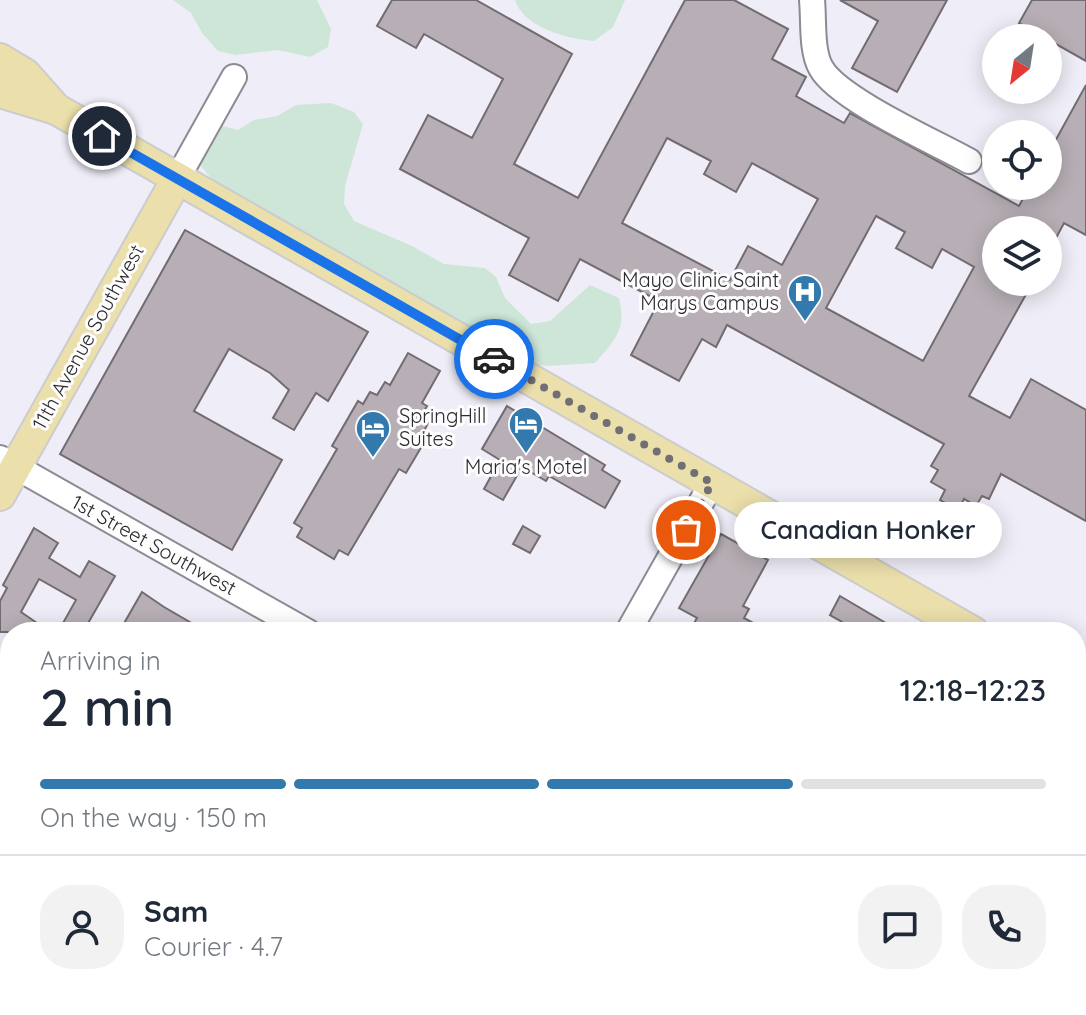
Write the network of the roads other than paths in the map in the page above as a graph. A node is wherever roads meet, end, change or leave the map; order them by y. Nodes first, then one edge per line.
1 (812, 0) edge
2 (0, 59) edge
3 (234, 77) dead end
4 (0, 92) edge
5 (56, 109) junction
6 (969, 161) dead end
7 (177, 179) junction
8 (8, 463) edge
9 (712, 483) junction
10 (0, 495) edge
11 (290, 622) edge
12 (634, 622) edge
13 (955, 622) edge

1 - 6 street
2 - 5 main road
3 - 7 street
4 - 5 main road
5 - 7 main road
7 - 8 main road, 11th Avenue Southwest
7 - 9 main road
8 - 10 main road, 11th Avenue Southwest
8 - 11 street, 1st Street Southwest
9 - 12 street
9 - 13 main road

